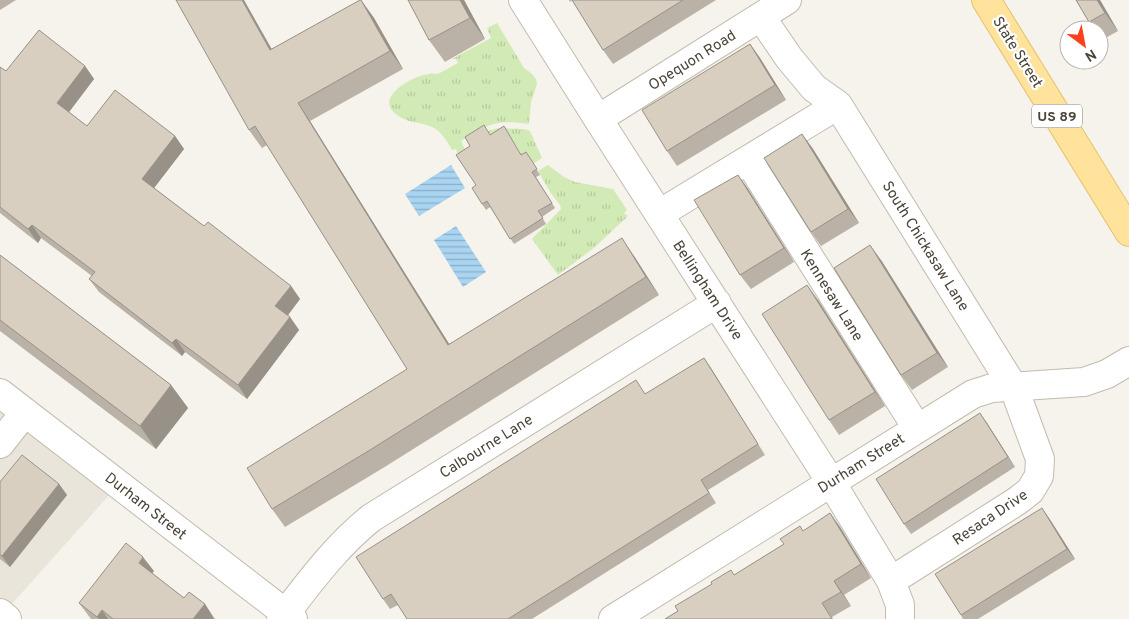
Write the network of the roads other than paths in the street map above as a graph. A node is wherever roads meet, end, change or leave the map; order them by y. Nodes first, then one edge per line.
1 (523, 0) edge
2 (787, 0) edge
3 (986, 0) edge
4 (760, 17) junction
5 (838, 105) junction
6 (598, 119) junction
7 (748, 160) junction
8 (659, 214) junction
9 (1129, 232) edge
10 (717, 303) junction
11 (1129, 361) edge
12 (1014, 388) junction
13 (0, 393) edge
14 (25, 412) junction
15 (917, 428) junction
16 (0, 444) edge
17 (832, 482) junction
18 (891, 581) junction
19 (0, 613) edge
20 (286, 617) edge
21 (8, 619) edge
22 (613, 619) edge
23 (900, 619) edge

1 - 6 street, Bellingham Drive
2 - 4 street, Opequon Road
3 - 9 main road, State Street / US 89
4 - 5 street
4 - 6 street, Opequon Road
5 - 7 street
5 - 12 street, South Chickasaw Lane
6 - 8 street, Bellingham Drive
7 - 8 street
7 - 15 street, Kennesaw Lane
8 - 10 street, Bellingham Drive
10 - 17 street, Bellingham Drive
10 - 20 street, Calbourne Lane
11 - 12 street, Durham Street
12 - 15 street, Durham Street
12 - 18 street, Resaca Drive
13 - 14 street, Durham Street
14 - 16 street
14 - 20 street, Durham Street
15 - 17 street, Durham Street
17 - 18 street, Bellingham Drive
17 - 22 street, Durham Street
18 - 23 street
19 - 21 street

